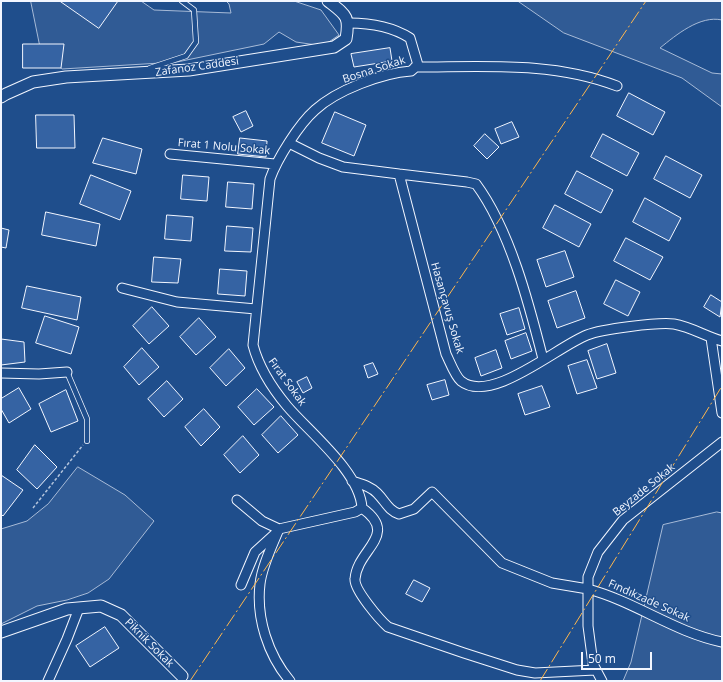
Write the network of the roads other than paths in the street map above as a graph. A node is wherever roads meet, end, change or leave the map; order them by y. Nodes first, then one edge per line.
1 (182, 1) edge
2 (328, 1) edge
3 (349, 23) junction
4 (415, 67) junction
5 (131, 74) junction
6 (617, 86) dead end
7 (1, 98) edge
8 (289, 143) junction
9 (170, 154) dead end
10 (275, 164) junction
11 (399, 174) junction
12 (122, 288) dead end
13 (256, 309) junction
14 (711, 338) junction
15 (722, 341) edge
16 (543, 359) junction
17 (67, 372) joint
18 (1, 373) edge
19 (722, 413) edge
20 (87, 441) road end
21 (722, 442) edge
22 (352, 481) junction
23 (237, 500) dead end
24 (362, 508) junction
25 (279, 529) junction
26 (241, 585) dead end
27 (588, 589) junction
28 (79, 608) junction
29 (1, 632) edge
30 (722, 642) edge
31 (595, 670) junction
32 (182, 676) dead end
33 (48, 681) edge
34 (290, 681) edge
35 (602, 681) edge

1 - 5 lane
2 - 3 street
3 - 4 street, Bosna Sokak
3 - 5 street, Zafanoz Caddesi
4 - 6 street
4 - 8 street, Bosna Sokak
5 - 7 street, Zafanoz Caddesi
8 - 10 street, Fırat Sokak
8 - 11 street
9 - 10 street, Fırat 1 Nolu Sokak
10 - 13 street, Fırat Sokak
11 - 16 street
11 - 16 street, Hasançavuş Sokak
12 - 13 street
13 - 22 street, Fırat Sokak
14 - 15 street, Hasançavuş Sokak
14 - 16 street, Hasançavuş Sokak
14 - 19 street
17 - 18 street
17 - 20 lane
21 - 27 street, Beyzade Sokak
22 - 24 street, Fırat Sokak
22 - 27 street, Fındıkzade Sokak
23 - 25 street
24 - 25 street
24 - 31 street
25 - 26 street
25 - 34 street
27 - 30 street, Fındıkzade Sokak
27 - 31 street, Beyzade Sokak
28 - 29 street, Piknik Sokak
28 - 32 street, Piknik Sokak
28 - 33 street
31 - 35 street

